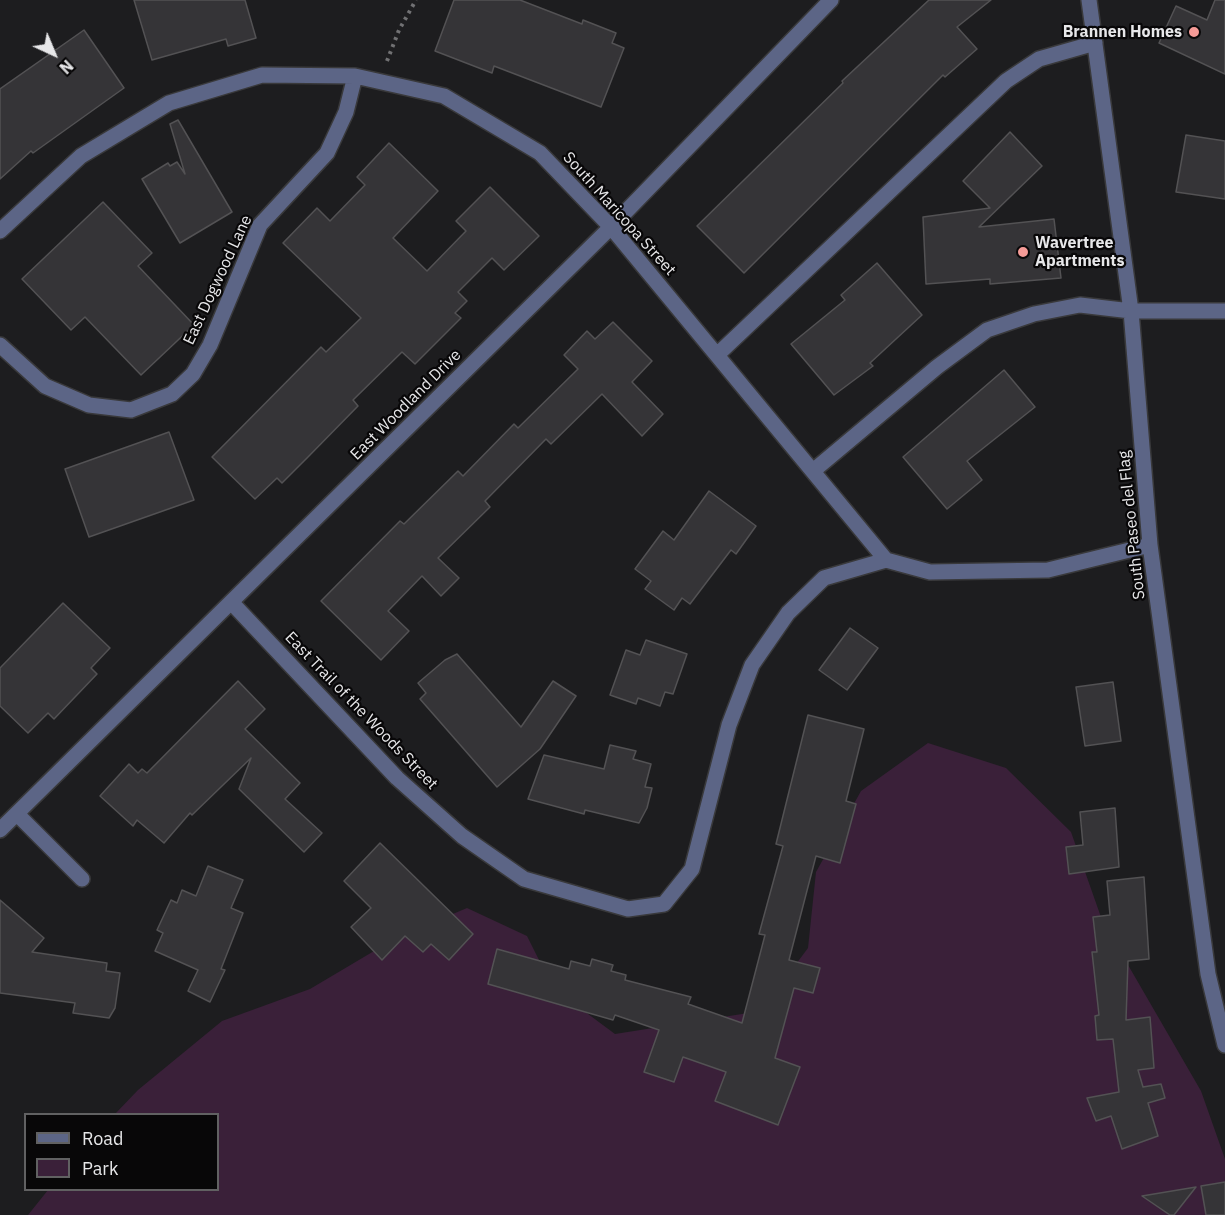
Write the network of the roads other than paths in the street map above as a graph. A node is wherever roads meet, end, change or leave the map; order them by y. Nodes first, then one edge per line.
1 (831, 0) edge
2 (1089, 0) edge
3 (1095, 42) junction
4 (355, 76) junction
5 (611, 227) junction
6 (0, 231) edge
7 (1131, 311) junction
8 (1225, 311) edge
9 (0, 345) edge
10 (717, 355) junction
11 (813, 471) junction
12 (1150, 545) junction
13 (886, 560) junction
14 (232, 603) junction
15 (16, 814) junction
16 (0, 830) edge
17 (82, 879) dead end
18 (1225, 1045) edge

1 - 5 street, East Woodland Drive
2 - 3 street, South Paseo del Flag
3 - 7 street, South Paseo del Flag
3 - 10 street
4 - 5 street, South Maricopa Street
4 - 6 street, South Maricopa Street
4 - 9 street, East Dogwood Lane
5 - 10 street, South Maricopa Street
5 - 14 street, East Woodland Drive
7 - 8 street
7 - 11 street
7 - 12 street, South Paseo del Flag
10 - 11 street, South Maricopa Street
11 - 13 street, South Maricopa Street
12 - 13 street
12 - 18 street, South Paseo del Flag
13 - 14 street, East Trail of the Woods Street
14 - 15 street, East Woodland Drive
15 - 16 street, East Woodland Drive
15 - 17 street

